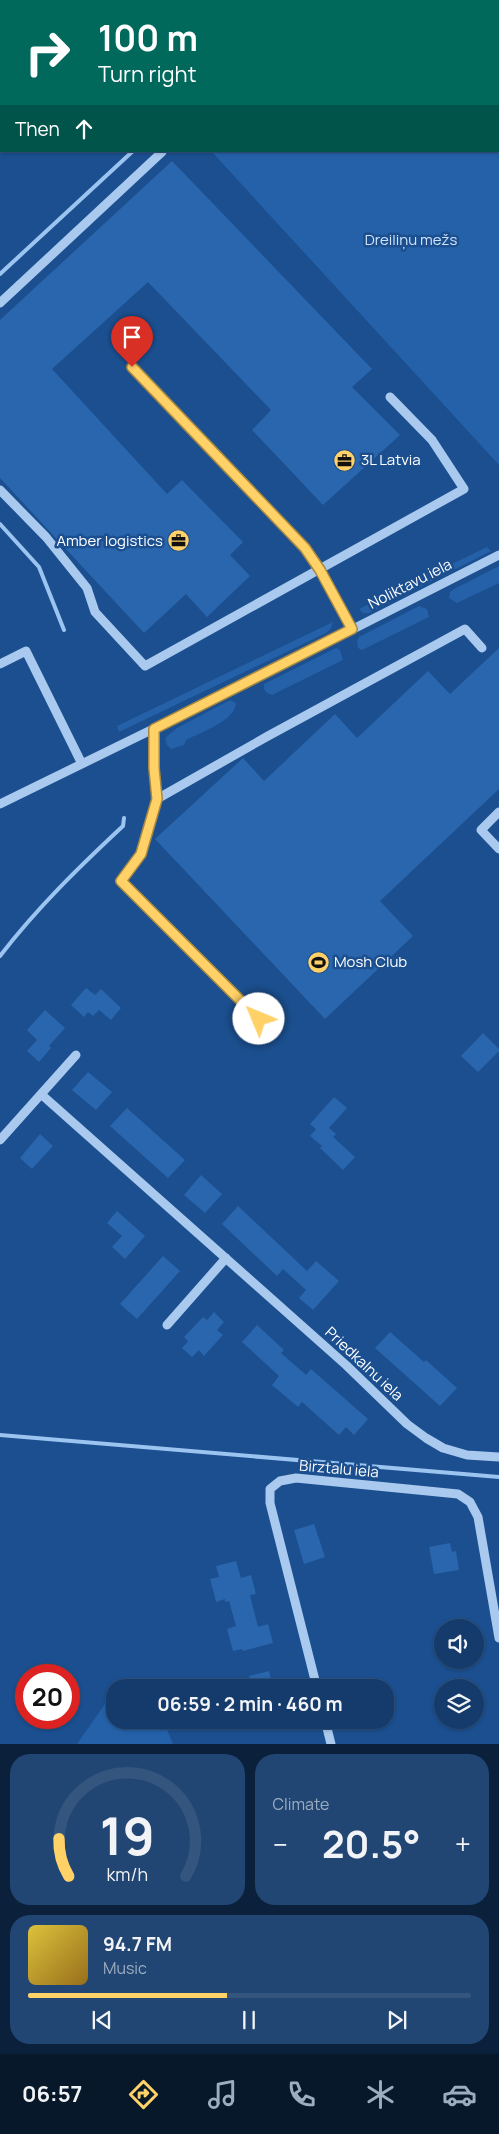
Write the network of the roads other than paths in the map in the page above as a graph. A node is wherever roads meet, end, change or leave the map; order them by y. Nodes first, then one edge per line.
1 (162, 152) edge
2 (0, 302) edge
3 (132, 367) dead end
4 (390, 398) dead end
5 (0, 490) edge
6 (499, 555) edge
7 (320, 570) junction
8 (352, 629) junction
9 (482, 648) dead end
10 (0, 664) edge
11 (154, 729) junction
12 (82, 764) junction
13 (157, 799) junction
14 (0, 804) edge
15 (499, 812) edge
16 (499, 849) edge
17 (259, 1019) dead end
18 (76, 1055) dead end
19 (42, 1095) junction
20 (0, 1140) edge
21 (226, 1258) junction
22 (167, 1325) dead end
23 (499, 1457) edge
24 (499, 1638) edge
25 (315, 1679) edge
26 (327, 1729) edge
27 (331, 1744) edge

1 - 2 street
3 - 7 street
4 - 7 street
5 - 7 street
6 - 8 street, Noliktavu iela
7 - 8 street
8 - 11 street, Noliktavu iela
9 - 13 street
10 - 12 street
11 - 12 street, Noliktavu iela
11 - 13 street
12 - 14 street, Noliktavu iela
13 - 17 street
15 - 16 street
18 - 19 street
19 - 20 street
19 - 21 street, Priedkalnu iela
21 - 22 street
21 - 23 street, Priedkalnu iela
24 - 25 street, Birztalu iela
26 - 27 street

